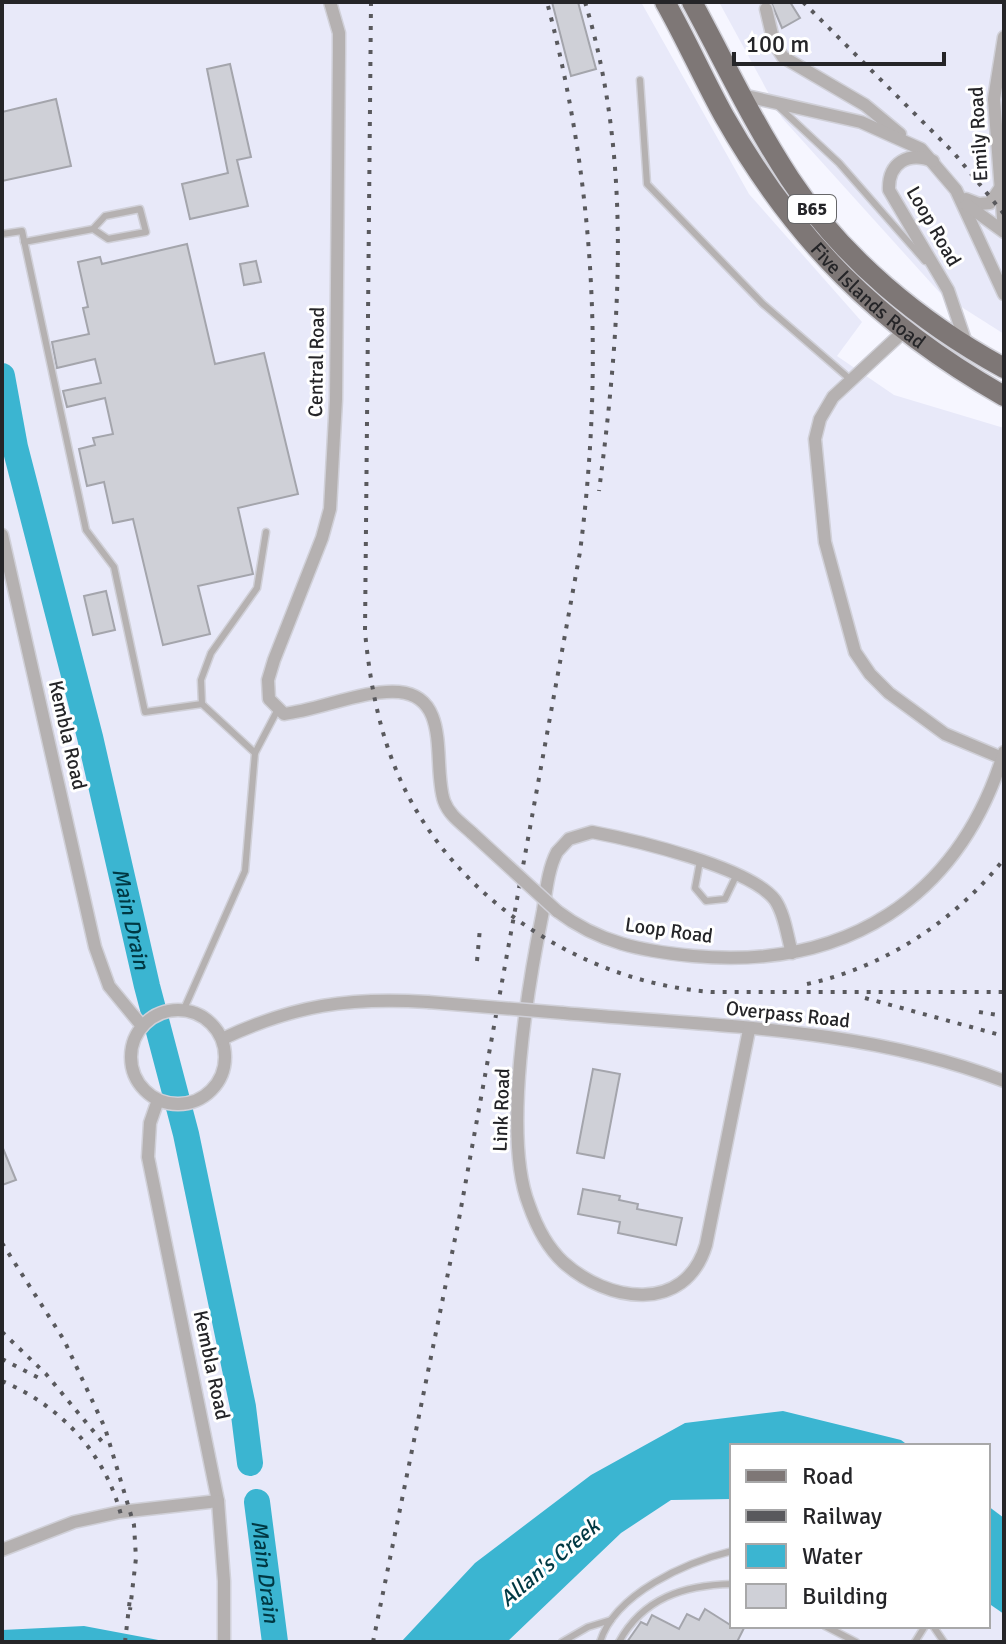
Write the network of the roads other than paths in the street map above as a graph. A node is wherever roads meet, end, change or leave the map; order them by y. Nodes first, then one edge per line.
1 (330, 2) edge
2 (665, 2) edge
3 (692, 2) edge
4 (766, 9) dead end
5 (1004, 37) edge
6 (640, 80) dead end
7 (840, 91) junction
8 (742, 95) junction
9 (776, 104) junction
10 (880, 131) junction
11 (921, 149) junction
12 (935, 163) junction
13 (1002, 167) edge
14 (1002, 187) junction
15 (958, 193) junction
16 (93, 229) junction
17 (1004, 231) edge
18 (2, 234) edge
19 (24, 242) junction
20 (943, 280) junction
21 (1004, 294) edge
22 (903, 332) junction
23 (968, 347) junction
24 (1004, 368) edge
25 (851, 380) junction
26 (1004, 396) edge
27 (266, 532) dead end
28 (2, 535) edge
29 (202, 704) junction
30 (277, 711) junction
31 (255, 753) junction
32 (1003, 755) edge
33 (700, 861) junction
34 (737, 874) junction
35 (792, 953) junction
36 (184, 1009) junction
37 (142, 1026) junction
38 (749, 1030) junction
39 (222, 1039) junction
40 (1004, 1081) edge
41 (162, 1101) junction
42 (218, 1501) junction
43 (2, 1550) edge
44 (730, 1552) edge
45 (730, 1584) edge
46 (611, 1620) junction
47 (829, 1628) edge
48 (224, 1642) edge
49 (562, 1642) edge
50 (600, 1642) edge
51 (619, 1642) edge
52 (856, 1642) edge

1 - 30 street, Central Road
2 - 22 main road, Five Islands Road / B65
3 - 8 main road, Five Islands Road / B65
4 - 7 street
5 - 13 street, Emily Road
6 - 25 lane
7 - 10 street
7 - 11 street
8 - 9 street, Loop Road
8 - 23 main road, Five Islands Road / B65
9 - 10 street, Loop Road
9 - 20 lane
10 - 11 street, Loop Road
11 - 12 street, Loop Road
12 - 15 street, Loop Road
12 - 20 street, Loop Road
13 - 14 street, Emily Road
14 - 15 street
14 - 17 street, Emily Road
15 - 17 street
15 - 21 street, Loop Road
16 - 16 lane
16 - 19 lane
18 - 19 lane
19 - 29 lane
20 - 23 street, Loop Road
22 - 25 street
22 - 26 main road, Five Islands Road / B65
23 - 24 main road, Five Islands Road / B65
25 - 32 street
27 - 29 lane
28 - 37 street, Kembla Road
29 - 31 lane
30 - 31 lane
30 - 35 street, Loop Road, bridge
31 - 36 lane
32 - 35 street, Loop Road
33 - 34 street, Link Road
33 - 34 lane
33 - 38 street, Link Road
34 - 35 street, Link Road
36 - 37 street
36 - 39 street
37 - 41 street
38 - 39 street, Overpass Road, bridge
38 - 40 street, Overpass Road
39 - 41 street
41 - 42 street, Kembla Road
42 - 43 street
42 - 48 street, Kembla Road
44 - 46 lane
45 - 51 lane
46 - 49 lane
46 - 50 lane
47 - 52 lane

